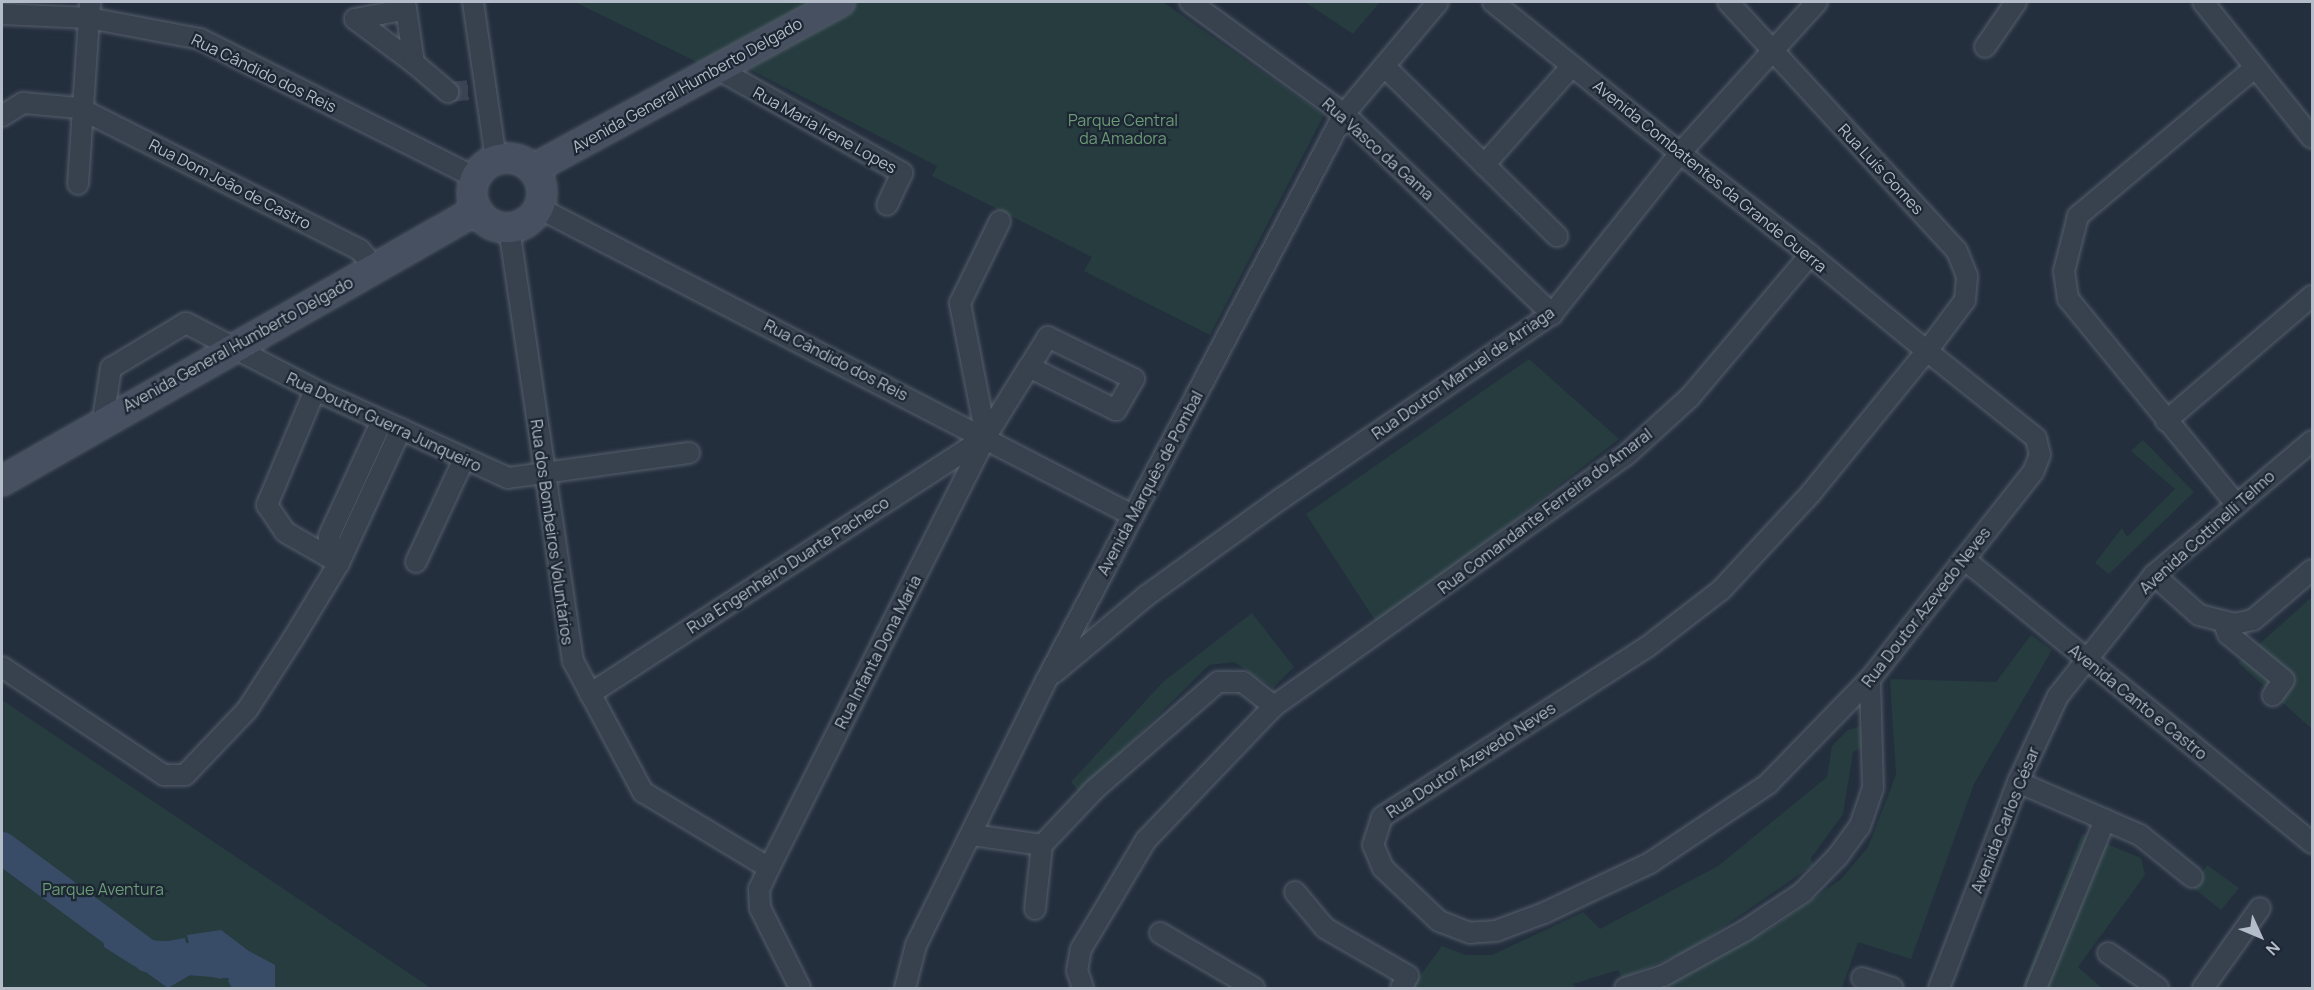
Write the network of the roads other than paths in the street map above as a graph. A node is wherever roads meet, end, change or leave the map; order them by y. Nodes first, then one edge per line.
1 (473, 2) edge
2 (841, 2) edge
3 (1190, 2) edge
4 (1438, 2) edge
5 (1493, 2) edge
6 (1728, 2) edge
7 (1817, 2) edge
8 (2016, 2) edge
9 (2203, 2) edge
10 (404, 6) edge
11 (89, 10) edge
12 (2, 14) edge
13 (1985, 47) dead end
14 (1771, 50) junction
15 (414, 63) junction
16 (1384, 66) junction
17 (1572, 66) junction
18 (716, 68) junction
19 (2253, 69) junction
20 (448, 92) dead end
21 (79, 108) junction
22 (1344, 114) junction
23 (2, 116) edge
24 (2313, 138) edge
25 (1680, 153) junction
26 (1484, 165) junction
27 (486, 169) junction
28 (533, 169) junction
29 (78, 184) dead end
30 (887, 205) dead end
31 (539, 208) junction
32 (477, 210) junction
33 (1000, 221) dead end
34 (509, 228) junction
35 (1557, 236) dead end
36 (1810, 255) junction
37 (375, 268) junction
38 (2313, 296) edge
39 (1552, 314) junction
40 (229, 348) junction
41 (1927, 351) junction
42 (1029, 367) junction
43 (315, 390) junction
44 (103, 419) junction
45 (382, 421) junction
46 (2166, 421) junction
47 (401, 429) junction
48 (986, 436) junction
49 (2313, 441) edge
50 (689, 453) dead end
51 (464, 459) junction
52 (543, 474) junction
53 (2, 481) edge
54 (2236, 504) junction
55 (1132, 515) junction
56 (1964, 559) junction
57 (416, 562) dead end
58 (339, 563) junction
59 (2313, 570) edge
60 (2154, 575) junction
61 (2224, 623) junction
62 (2084, 658) junction
63 (2, 667) edge
64 (1047, 679) junction
65 (1870, 679) junction
66 (590, 694) junction
67 (2273, 695) dead end
68 (1274, 706) junction
69 (2018, 782) junction
70 (2105, 820) junction
71 (2310, 834) edge
72 (972, 835) junction
73 (1042, 845) junction
74 (769, 868) junction
75 (2192, 876) dead end
76 (1295, 892) dead end
77 (2260, 908) dead end
78 (1035, 909) dead end
79 (1160, 933) dead end
80 (2108, 953) dead end
81 (1862, 978) dead end
82 (800, 988) edge
83 (904, 988) edge
84 (1083, 988) edge
85 (1254, 988) edge
86 (1401, 988) edge
87 (1625, 988) edge
88 (1892, 988) edge
89 (1939, 988) edge
90 (2036, 988) edge
91 (2158, 988) edge
92 (2203, 988) edge

1 - 27 street
2 - 18 street, Avenida General Humberto Delgado
3 - 22 street, Rua Vasco da Gama
4 - 16 street, Avenida Marquês de Pombal
5 - 17 street, Avenida Combatentes da Grande Guerra
6 - 14 street, Rua Luís Gomes
7 - 14 street, Rua Doutor Manuel de Arriaga
8 - 13 street
9 - 19 street
10 - 15 street
10 - 15 street
11 - 12 street, Rua Cândido dos Reis
11 - 21 street
11 - 27 street, Rua Cândido dos Reis
14 - 25 street, Rua Doutor Manuel de Arriaga
14 - 41 street, Rua Luís Gomes
15 - 20 street
16 - 22 street, Avenida Marquês de Pombal
16 - 26 street
17 - 25 street, Avenida Combatentes da Grande Guerra
17 - 26 street
18 - 28 street, Avenida General Humberto Delgado
18 - 30 street, Rua Maria Irene Lopes
19 - 24 street
19 - 46 street
21 - 23 street
21 - 29 street
21 - 37 street, Rua Dom João de Castro
22 - 39 street, Rua Vasco da Gama
22 - 55 street, Avenida Marquês de Pombal
25 - 36 street, Avenida Combatentes da Grande Guerra
25 - 39 street, Rua Doutor Manuel de Arriaga
26 - 35 street
27 - 28 street
27 - 32 street
28 - 31 street
31 - 34 street
31 - 48 street, Rua Cândido dos Reis
32 - 34 street
32 - 37 street, Avenida General Humberto Delgado
33 - 48 street
34 - 52 street, Rua dos Bombeiros Voluntários
36 - 41 street, Avenida Combatentes da Grande Guerra
36 - 68 street, Rua Comandante Ferreira do Amaral
37 - 40 street, Avenida General Humberto Delgado
38 - 46 street
39 - 64 street, Rua Doutor Manuel de Arriaga
40 - 43 street, Rua Doutor Guerra Junqueiro
40 - 44 street, Avenida General Humberto Delgado
40 - 44 street, Rua Doutor Guerra Junqueiro
41 - 56 street, Rua Doutor Azevedo Neves
41 - 65 street, Rua Doutor Azevedo Neves
42 - 42 street, Rua Infanta Dona Maria
42 - 48 street, Rua Infanta Dona Maria
43 - 45 street, Rua Doutor Guerra Junqueiro
43 - 58 street
44 - 53 street, Avenida General Humberto Delgado
45 - 47 street, Rua Doutor Guerra Junqueiro
45 - 58 street
46 - 54 street
47 - 51 street, Rua Doutor Guerra Junqueiro
47 - 58 street
48 - 55 street, Rua Cândido dos Reis
48 - 66 street, Rua Engenheiro Duarte Pacheco
48 - 74 street, Rua Infanta Dona Maria
49 - 54 street, Avenida Cottinelli Telmo
50 - 52 street, Rua Doutor Guerra Junqueiro
51 - 52 street, Rua Doutor Guerra Junqueiro
51 - 57 street
52 - 66 street, Rua dos Bombeiros Voluntários
54 - 60 street, Avenida Cottinelli Telmo
55 - 64 street, Avenida Marquês de Pombal
56 - 62 street, Avenida Canto e Castro
56 - 65 street, Rua Doutor Azevedo Neves
58 - 63 street
59 - 61 street
60 - 61 street
60 - 62 street, Avenida Cottinelli Telmo
61 - 67 street
62 - 69 street, Avenida Carlos César
62 - 71 street, Avenida Canto e Castro
64 - 72 street, Avenida Marquês de Pombal
65 - 87 street
66 - 74 street, Rua dos Bombeiros Voluntários
68 - 73 street
68 - 84 street, Rua Comandante Ferreira do Amaral
69 - 70 street
69 - 89 street, Avenida Carlos César
70 - 75 street
70 - 90 street
72 - 73 street
72 - 83 street, Avenida Marquês de Pombal
73 - 78 street
74 - 82 street
76 - 86 street
77 - 92 street
79 - 85 street
80 - 91 street
81 - 88 street

